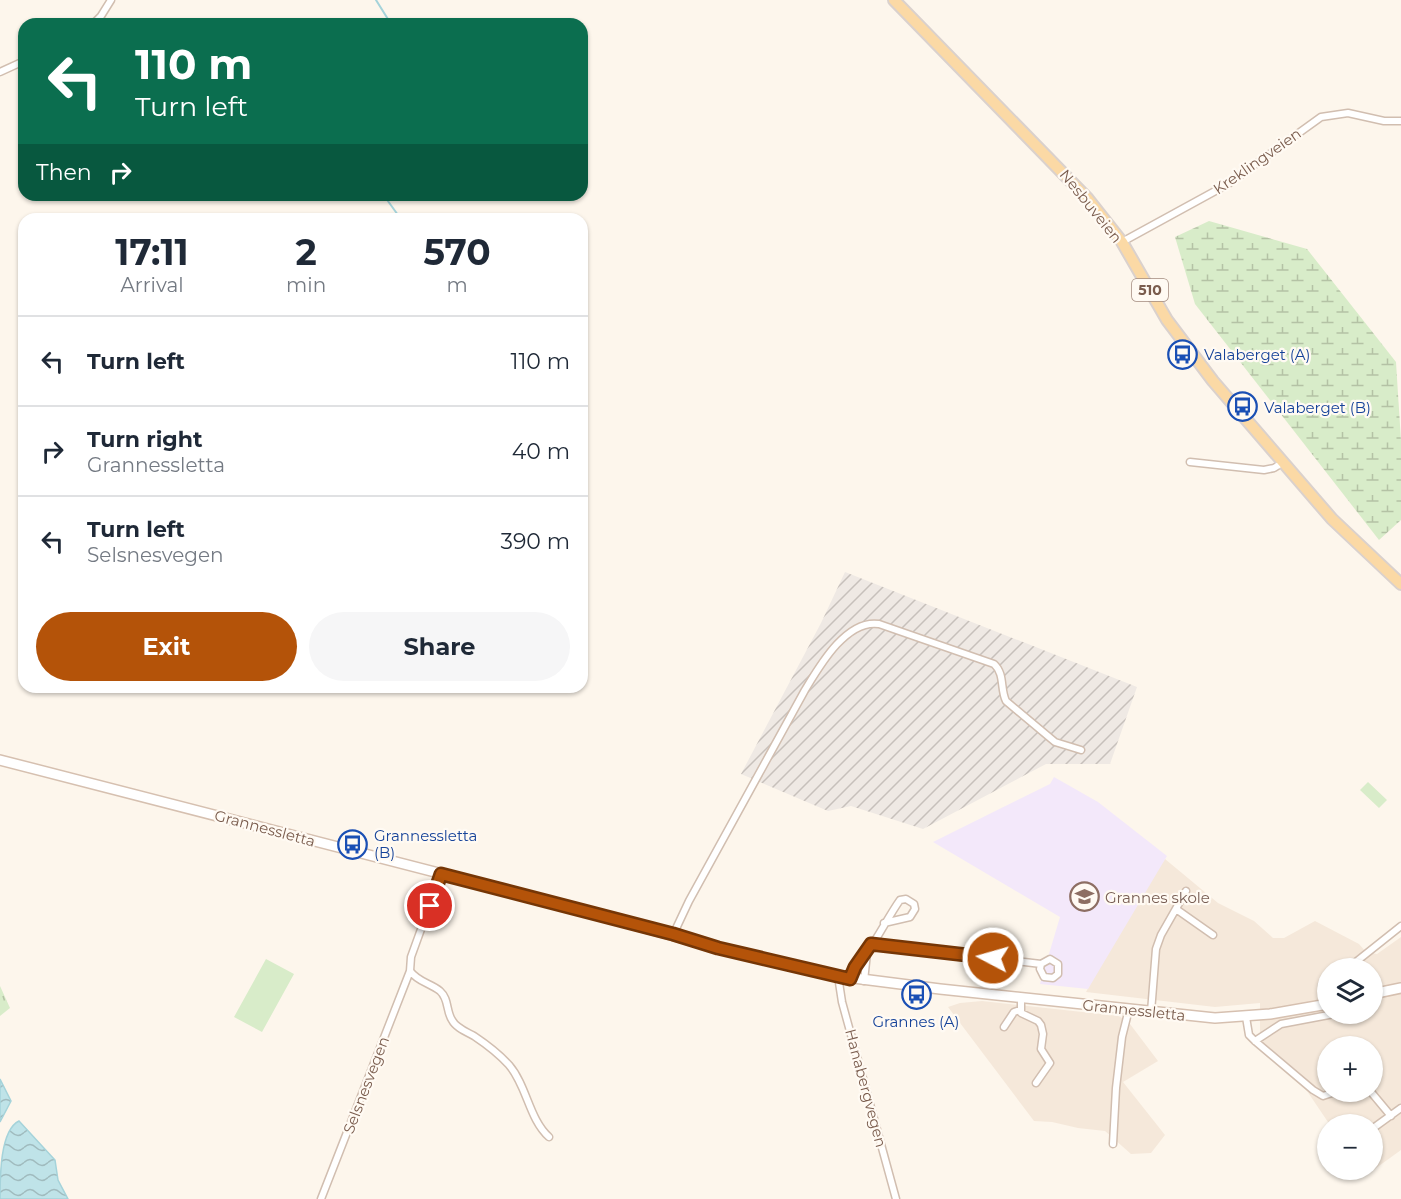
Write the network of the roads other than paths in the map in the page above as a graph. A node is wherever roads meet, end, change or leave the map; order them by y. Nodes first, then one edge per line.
1 (111, 0) edge
2 (897, 1) edge
3 (99, 18) edge
4 (18, 63) edge
5 (0, 72) edge
6 (1401, 122) edge
7 (1122, 242) junction
8 (1190, 462) dead end
9 (1282, 463) junction
10 (1401, 584) edge
11 (1081, 750) dead end
12 (0, 760) edge
13 (441, 874) junction
14 (1186, 891) dead end
15 (1176, 909) junction
16 (884, 922) junction
17 (1401, 926) edge
18 (673, 934) junction
19 (1213, 935) dead end
20 (871, 944) junction
21 (867, 953) junction
22 (1361, 958) edge
23 (1041, 964) dead end
24 (410, 971) junction
25 (838, 976) junction
26 (850, 979) junction
27 (864, 981) junction
28 (1401, 988) edge
29 (1383, 992) edge
30 (1022, 998) junction
31 (1317, 1006) edge
32 (1129, 1009) junction
33 (1020, 1010) junction
34 (1151, 1012) junction
35 (1246, 1017) junction
36 (1317, 1017) edge
37 (1004, 1028) dead end
38 (1255, 1041) junction
39 (1036, 1083) dead end
40 (1317, 1093) edge
41 (1379, 1102) edge
42 (1401, 1108) edge
43 (1391, 1116) junction
44 (1383, 1121) edge
45 (549, 1137) dead end
46 (1113, 1144) dead end
47 (321, 1199) edge
48 (896, 1199) edge

1 - 3 street
2 - 7 main road, Nesbuveien / 510
4 - 5 street
6 - 7 street, Kreklingveien
7 - 9 main road, Nesbuveien / 510
8 - 9 street
9 - 10 main road, Nesbuveien / 510
11 - 18 street
12 - 13 main road, Grannessletta
13 - 18 main road, Grannessletta
13 - 24 street, Selsnesvegen
14 - 15 street
15 - 19 street
15 - 34 street
16 - 16 street
16 - 20 street
17 - 22 street
18 - 25 main road, Grannessletta
20 - 21 street
20 - 23 street
21 - 26 street
21 - 27 street
24 - 45 street
24 - 47 street, Selsnesvegen
25 - 26 main road, Grannessletta
25 - 48 street, Hanabergvegen
26 - 27 main road, Grannessletta
27 - 30 main road, Grannessletta
28 - 29 main road
30 - 32 main road, Grannessletta
30 - 33 street
31 - 35 main road, Grannessletta
32 - 34 main road, Grannessletta
32 - 46 street
33 - 37 street
33 - 39 street
34 - 35 main road, Grannessletta
35 - 38 street
36 - 38 street
38 - 40 street
41 - 43 street
42 - 43 street
43 - 44 street

